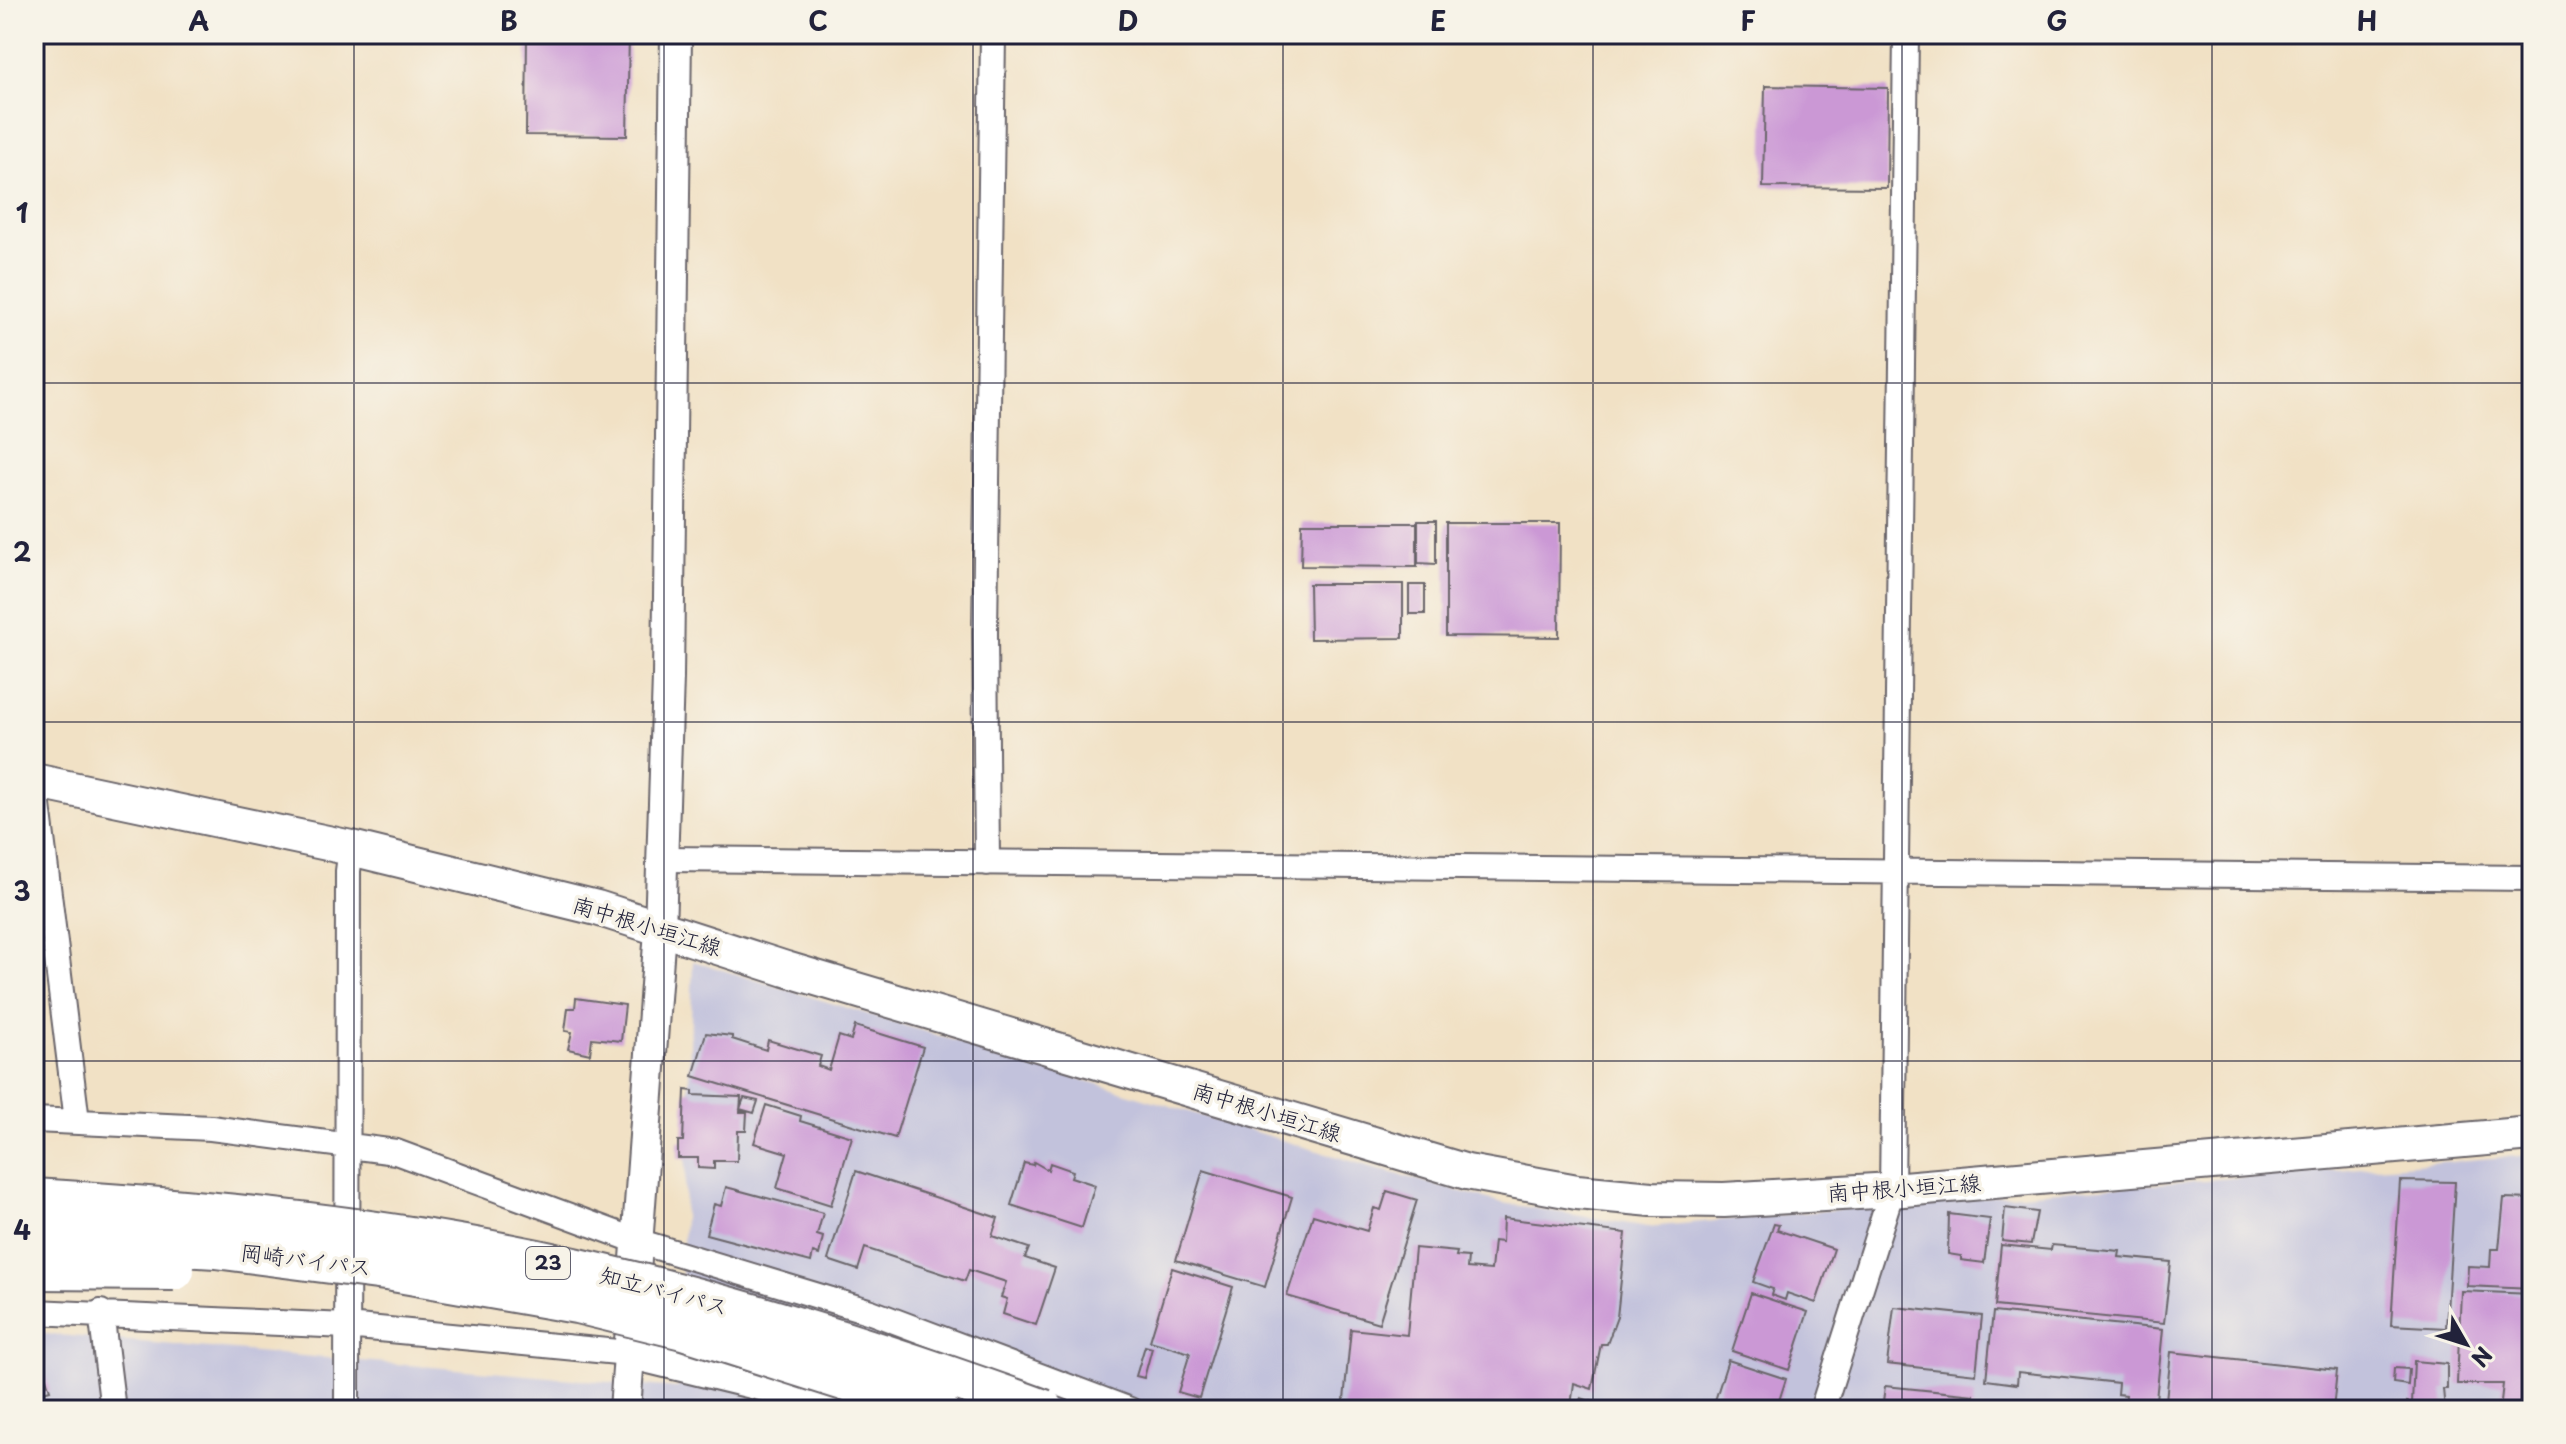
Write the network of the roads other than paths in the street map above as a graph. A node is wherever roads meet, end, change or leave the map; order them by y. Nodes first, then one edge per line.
1 (676, 34) edge
2 (993, 34) edge
3 (1906, 34) edge
4 (34, 781) edge
5 (351, 848) junction
6 (663, 859) junction
7 (987, 863) junction
8 (1898, 872) junction
9 (2532, 878) edge
10 (660, 930) junction
11 (34, 1120) edge
12 (77, 1121) junction
13 (2532, 1134) edge
14 (347, 1144) junction
15 (34, 1172) edge
16 (1892, 1190) junction
17 (34, 1199) edge
18 (34, 1237) edge
19 (637, 1241) junction
20 (34, 1269) edge
21 (687, 1295) junction
22 (577, 1303) junction
23 (34, 1312) edge
24 (101, 1312) junction
25 (347, 1326) junction
26 (628, 1353) junction
27 (113, 1410) edge
28 (347, 1410) edge
29 (625, 1410) edge
30 (863, 1410) edge
31 (938, 1410) edge
32 (1044, 1410) edge
33 (1130, 1410) edge
34 (1822, 1410) edge

1 - 6 street
2 - 7 street
3 - 8 street
4 - 5 main road, 南中根小垣江線
4 - 12 street
5 - 10 main road, 南中根小垣江線
5 - 14 street
6 - 7 street
6 - 10 street
7 - 8 street
8 - 9 street
8 - 16 street
10 - 16 main road, 南中根小垣江線
10 - 19 street
11 - 12 street
12 - 14 street
13 - 16 main road, 南中根小垣江線
14 - 19 street
14 - 25 street
15 - 21 highway, 23, bridge
16 - 34 street
17 - 21 highway, 知立バイパス / 23, bridge
18 - 22 highway, 岡崎バイパス / 23, bridge
19 - 26 street
19 - 33 street
20 - 22 highway, 23, bridge
21 - 32 highway, 知立バイパス / 23, bridge
22 - 31 highway, 知立バイパス / 23, bridge
23 - 24 street
24 - 25 street
24 - 27 street
25 - 26 street
25 - 28 street
26 - 29 street
26 - 30 street

